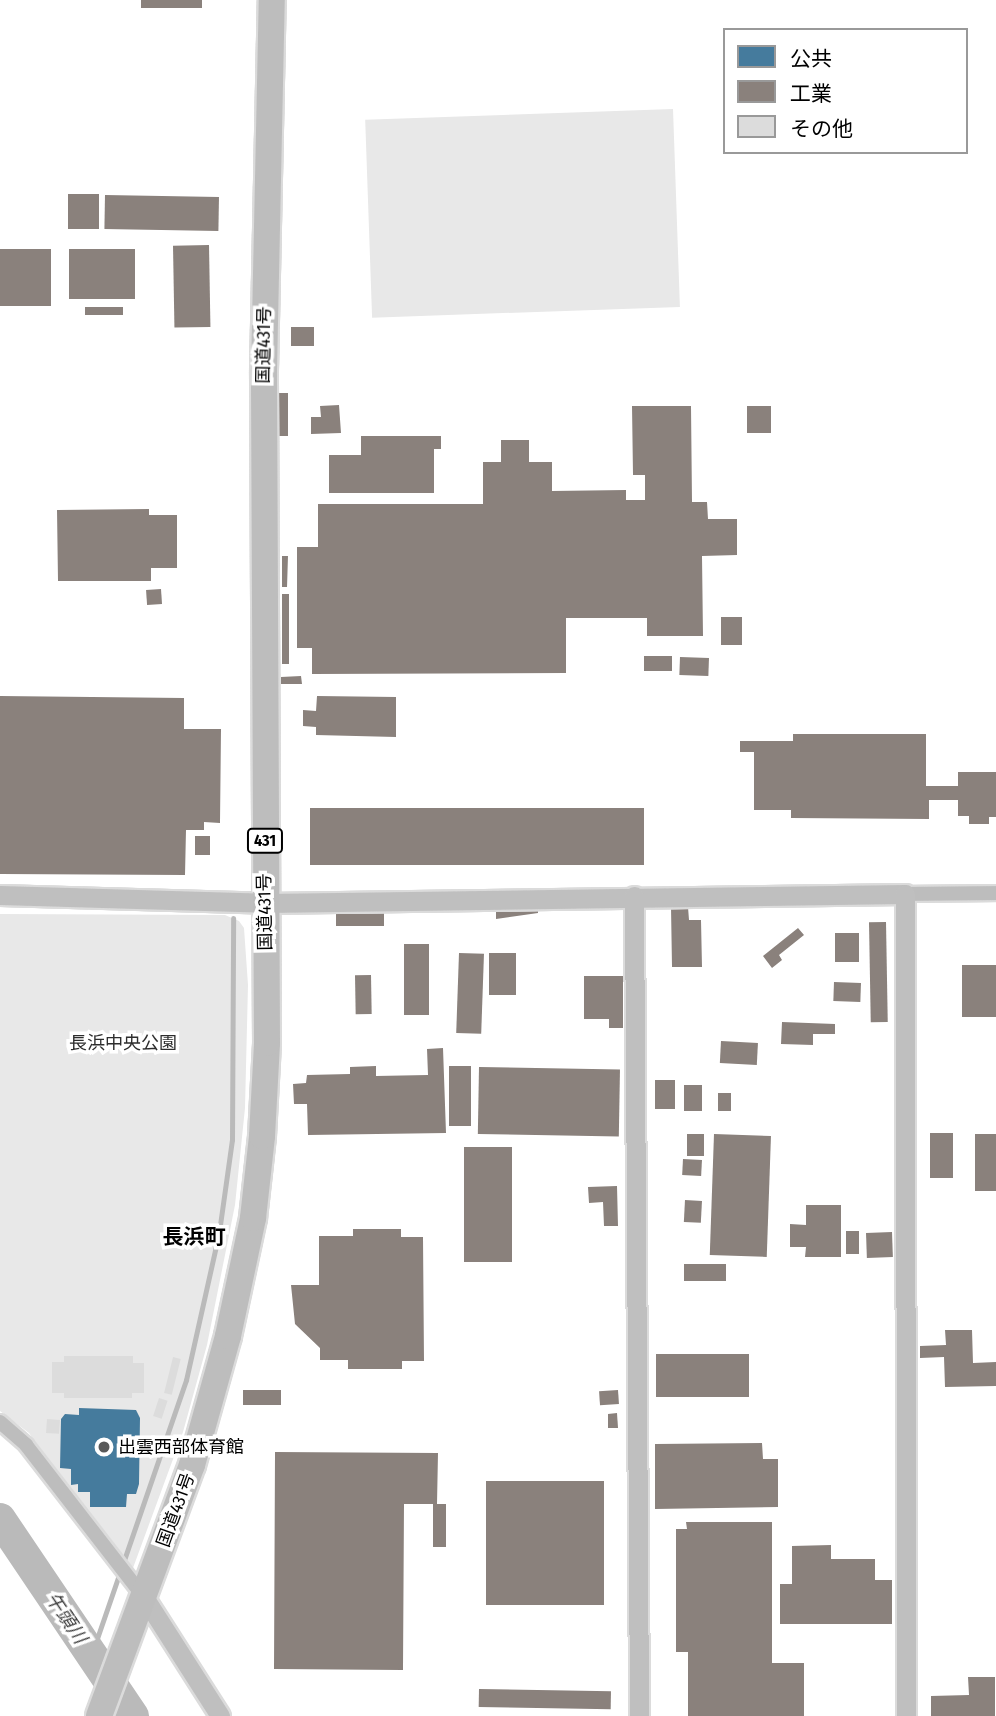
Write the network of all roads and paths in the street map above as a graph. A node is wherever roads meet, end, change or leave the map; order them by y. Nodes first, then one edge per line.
1 (272, 0) edge
2 (996, 893) edge
3 (0, 894) edge
4 (905, 894) junction
5 (634, 896) junction
6 (265, 903) junction
7 (0, 1422) edge
8 (144, 1597) junction
9 (101, 1712) edge
10 (220, 1716) edge
11 (639, 1716) edge
12 (906, 1716) edge

1 - 6 highway, 国道431号 / 431
2 - 4 street
3 - 6 street
4 - 5 street
4 - 12 street
5 - 6 street
5 - 11 street
6 - 8 highway, 国道431号 / 431
7 - 8 street
8 - 9 highway, 国道431号 / 431
8 - 10 street

